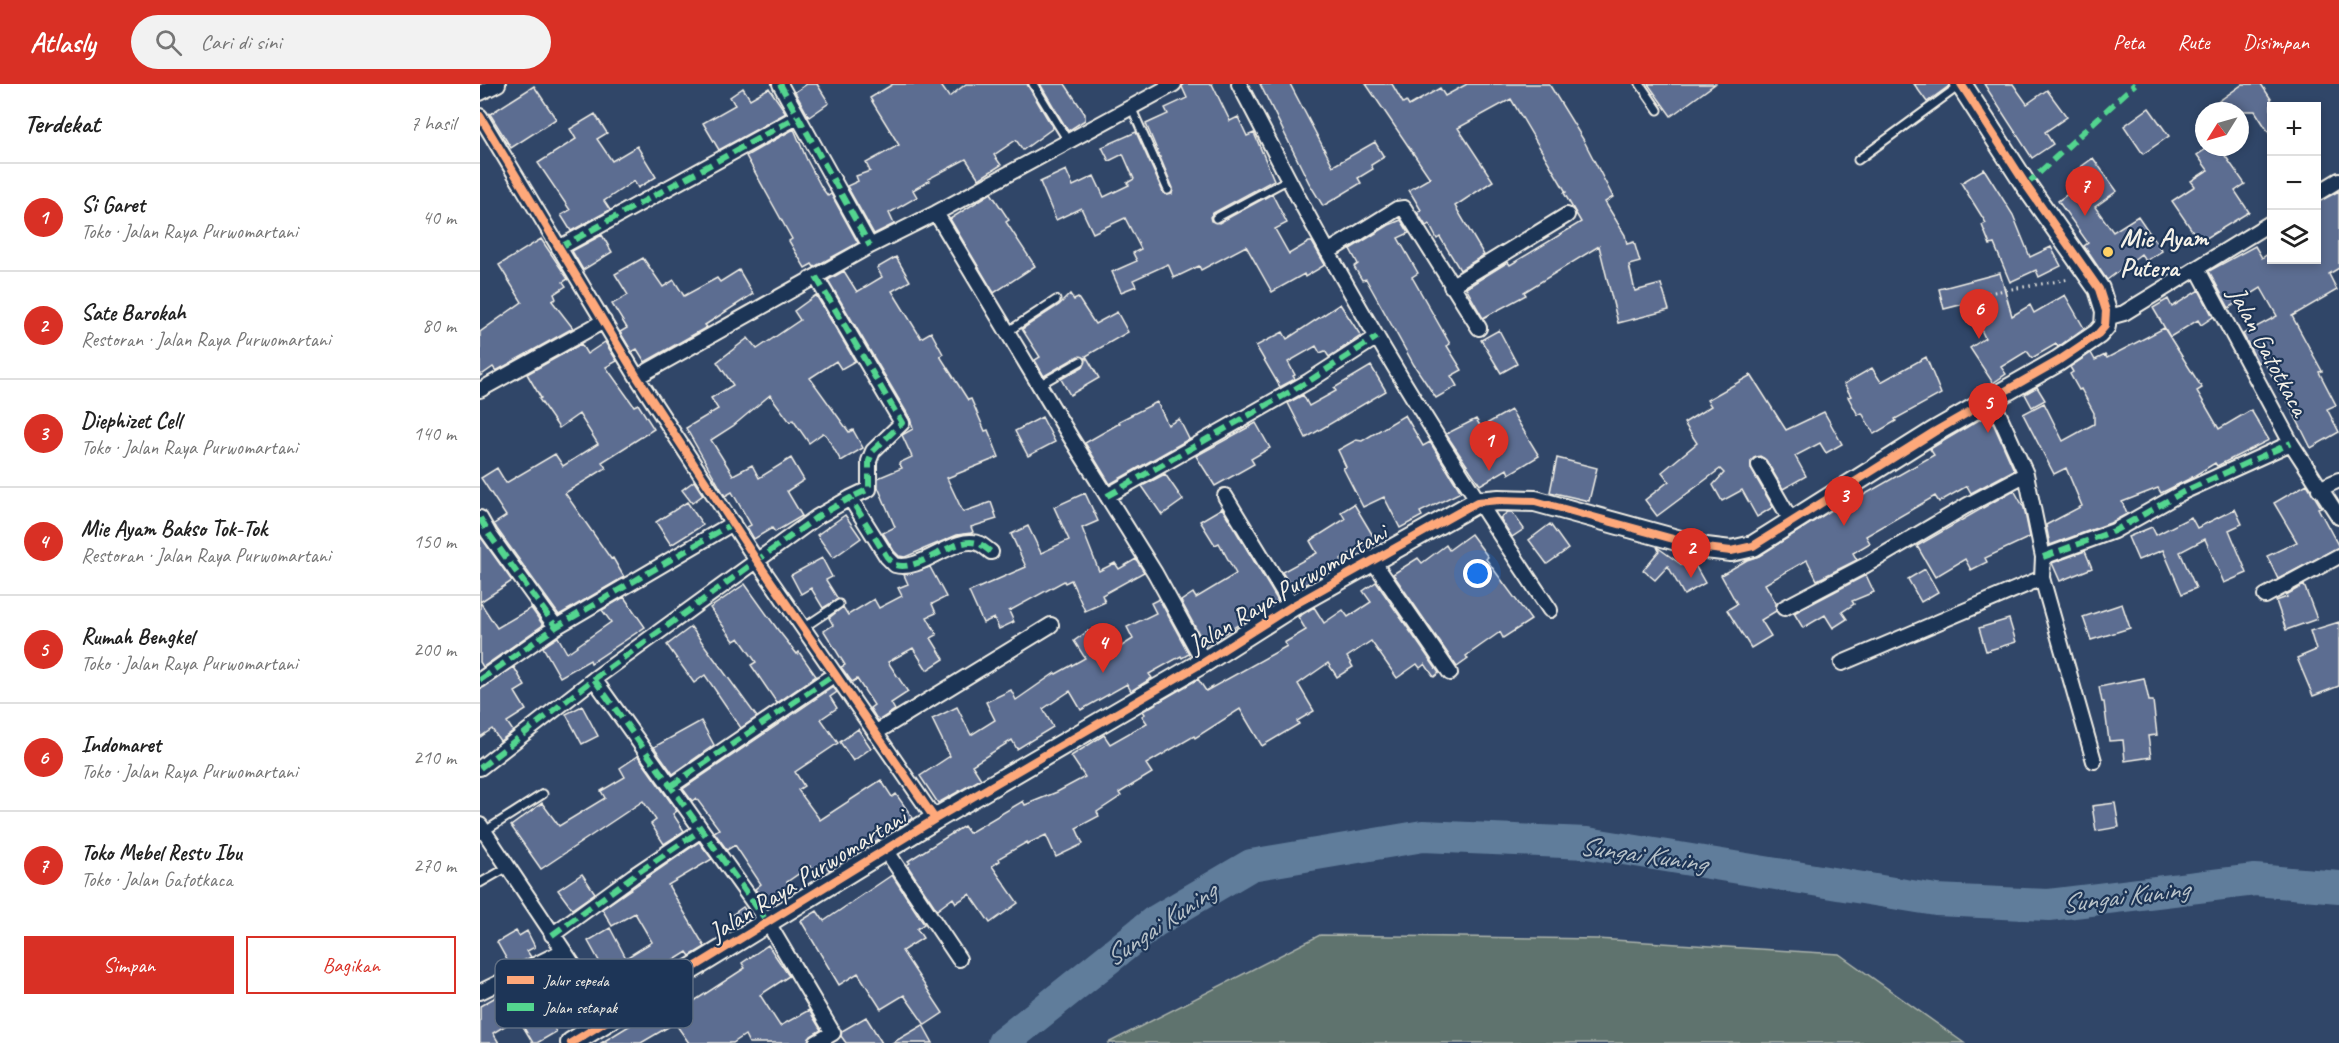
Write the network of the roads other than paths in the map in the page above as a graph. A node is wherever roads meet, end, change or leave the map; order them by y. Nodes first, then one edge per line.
1 (498, 84) edge
2 (780, 84) edge
3 (1033, 84) edge
4 (1174, 84) edge
5 (1239, 84) edge
6 (1640, 84) edge
7 (1961, 84) edge
8 (480, 93) edge
9 (1131, 107) junction
10 (1658, 110) dead end
11 (480, 116) edge
12 (796, 117) junction
13 (1068, 141) junction
14 (1858, 160) dead end
15 (1289, 179) junction
16 (2339, 180) edge
17 (1168, 190) dead end
18 (2321, 191) edge
19 (936, 213) junction
20 (1567, 215) dead end
21 (1216, 218) dead end
22 (2267, 224) edge
23 (870, 246) junction
24 (559, 248) junction
25 (1328, 252) junction
26 (2197, 268) junction
27 (816, 277) junction
28 (1451, 286) junction
29 (1056, 300) dead end
30 (2106, 318) junction
31 (604, 321) junction
32 (1479, 328) dead end
33 (1007, 332) junction
34 (1377, 337) junction
35 (1081, 361) dead end
36 (637, 377) junction
37 (1039, 385) junction
38 (480, 390) edge
39 (1992, 399) junction
40 (2291, 443) junction
41 (1759, 465) dead end
42 (2026, 474) junction
43 (2339, 480) edge
44 (2319, 489) junction
45 (1107, 496) junction
46 (1225, 496) dead end
47 (850, 498) junction
48 (1477, 502) junction
49 (2339, 517) edge
50 (480, 518) edge
51 (1792, 522) junction
52 (733, 523) junction
53 (991, 552) dead end
54 (2339, 556) edge
55 (2043, 557) junction
56 (757, 561) junction
57 (1373, 561) junction
58 (2042, 578) junction
59 (2265, 596) dead end
60 (839, 604) dead end
61 (1292, 606) junction
62 (1784, 608) dead end
63 (1550, 610) dead end
64 (1052, 625) dead end
65 (556, 627) junction
66 (803, 628) junction
67 (1204, 662) junction
68 (1842, 663) dead end
69 (835, 674) junction
70 (1450, 674) dead end
71 (594, 679) junction
72 (480, 680) edge
73 (875, 733) junction
74 (2094, 761) dead end
75 (480, 768) edge
76 (671, 786) junction
77 (543, 794) dead end
78 (935, 819) junction
79 (482, 830) edge
80 (701, 830) junction
81 (886, 850) junction
82 (508, 867) junction
83 (480, 884) edge
84 (768, 923) junction
85 (552, 935) junction
86 (563, 951) junction
87 (547, 959) edge
88 (568, 959) edge
89 (959, 959) dead end
90 (693, 969) edge
91 (495, 985) edge
92 (480, 992) edge
93 (597, 1028) edge
94 (577, 1041) edge
95 (816, 1043) edge

1 - 8 street
2 - 12 street
3 - 13 lane
4 - 9 street
5 - 15 street
6 - 10 lane
7 - 14 lane
7 - 30 street
9 - 13 street
9 - 17 lane
11 - 24 street
12 - 23 street
12 - 24 street
13 - 19 street
15 - 21 lane
15 - 25 street
16 - 18 street
19 - 23 street
19 - 33 street
20 - 28 street
22 - 26 street
23 - 27 street
24 - 31 street
25 - 28 street
25 - 34 street
26 - 30 street
26 - 40 street, Jalan Gatotkaca
27 - 36 street
27 - 47 street
28 - 32 street
29 - 33 lane
30 - 39 street, Jalan Raya Purwomartani
31 - 36 street
31 - 38 street
33 - 37 street
34 - 45 street
34 - 48 street
35 - 37 lane
36 - 52 street
37 - 45 street
39 - 42 street
39 - 51 street, Jalan Raya Purwomartani
40 - 44 street, Jalan Gatotkaca
40 - 55 street
41 - 51 street
42 - 55 street
42 - 62 street
43 - 44 street
44 - 49 street, Jalan Gatotkaca
45 - 67 street
46 - 61 street
47 - 53 street
47 - 56 street
48 - 51 street, Jalan Raya Purwomartani
48 - 57 street, Jalan Raya Purwomartani
48 - 63 street
50 - 65 street
52 - 56 street
52 - 65 street
54 - 59 street
55 - 58 street
56 - 66 street
56 - 71 street
57 - 61 street, Jalan Raya Purwomartani
57 - 70 street
58 - 68 street
58 - 74 street
60 - 66 lane
61 - 67 street, Jalan Raya Purwomartani
64 - 73 street
65 - 72 street
66 - 69 street
67 - 78 street, Jalan Raya Purwomartani
69 - 73 street
69 - 76 street
71 - 75 street
71 - 76 street
73 - 78 street
76 - 80 street
77 - 79 lane
78 - 81 street, Jalan Raya Purwomartani
79 - 82 street
80 - 84 street
80 - 85 street
81 - 84 street, Jalan Raya Purwomartani
81 - 89 street
82 - 83 lane
82 - 85 street
84 - 90 street, Jalan Raya Purwomartani
84 - 95 street
85 - 86 street
86 - 87 street
86 - 88 street
91 - 92 street
93 - 94 street, Jalan Raya Purwomartani

